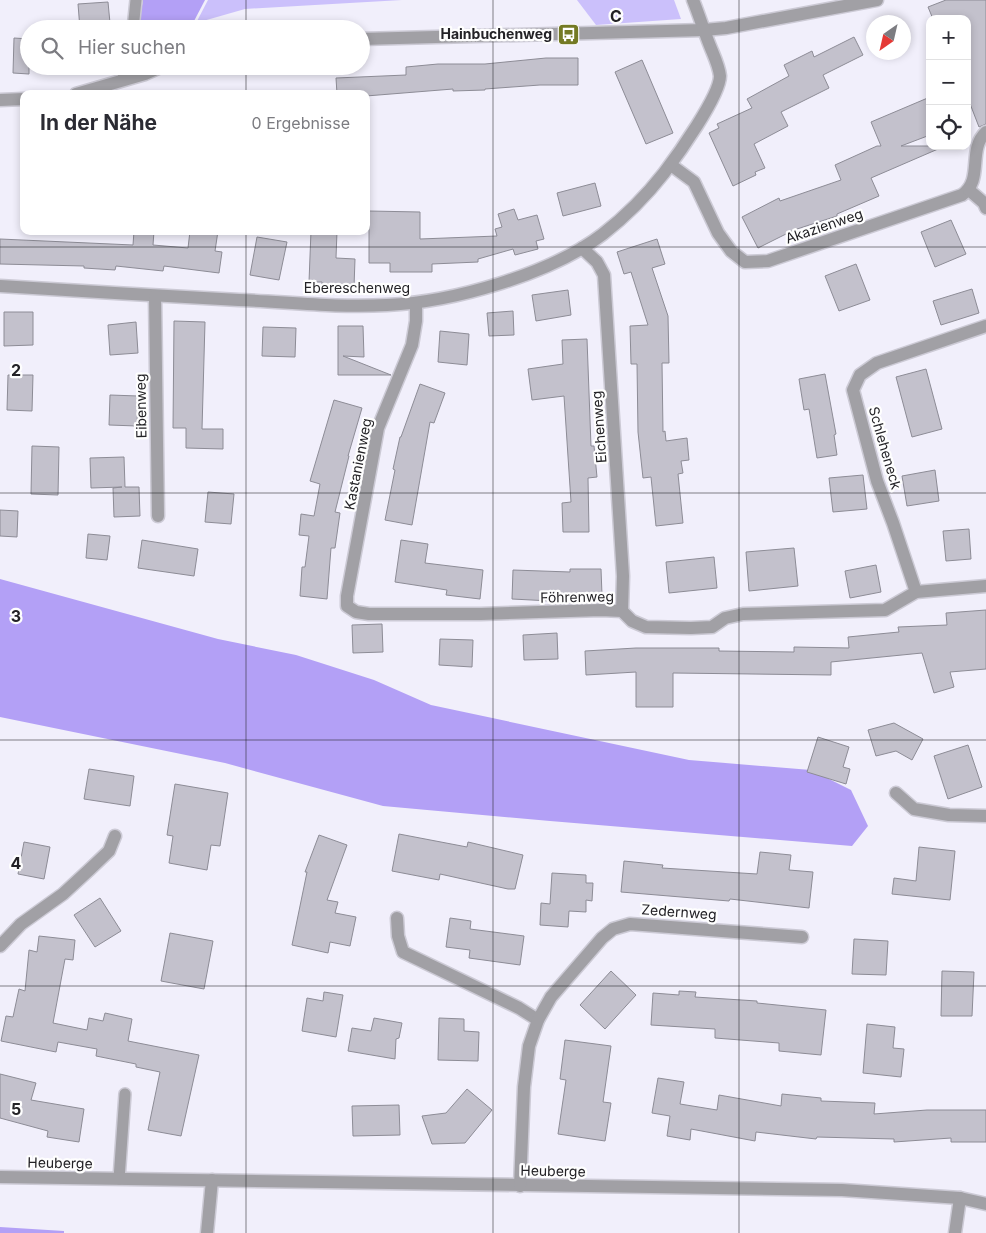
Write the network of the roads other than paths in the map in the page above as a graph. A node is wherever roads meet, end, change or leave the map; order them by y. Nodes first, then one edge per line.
1 (136, 0) edge
2 (693, 0) edge
3 (877, 0) edge
4 (134, 20) edge
5 (704, 30) junction
6 (370, 39) edge
7 (124, 75) edge
8 (141, 75) edge
9 (123, 80) junction
10 (89, 90) edge
11 (20, 99) edge
12 (0, 100) edge
13 (986, 132) edge
14 (670, 165) junction
15 (969, 190) junction
16 (986, 208) edge
17 (582, 248) junction
18 (0, 286) edge
19 (155, 296) junction
20 (416, 303) junction
21 (986, 326) edge
22 (158, 516) dead end
23 (986, 586) edge
24 (916, 592) junction
25 (347, 606) joint
26 (622, 611) junction
27 (896, 793) dead end
28 (986, 816) edge
29 (115, 836) dead end
30 (397, 918) dead end
31 (802, 936) dead end
32 (0, 946) edge
33 (538, 1020) junction
34 (126, 1094) dead end
35 (0, 1177) edge
36 (119, 1179) junction
37 (212, 1180) junction
38 (520, 1186) junction
39 (960, 1198) junction
40 (986, 1204) edge
41 (208, 1233) edge
42 (955, 1233) edge

1 - 4 lane
2 - 5 street
3 - 5 street
5 - 6 street
5 - 14 street, Ebereschenweg
7 - 9 lane
8 - 9 street
9 - 10 street
11 - 12 street
13 - 15 street
14 - 15 street, Akazienweg
14 - 17 street, Ebereschenweg
15 - 16 street
17 - 20 street, Ebereschenweg
17 - 26 street, Eichenweg
18 - 19 street, Ebereschenweg
19 - 20 street, Ebereschenweg
19 - 22 street, Eibenweg
20 - 25 street, Kastanienweg
21 - 24 street, Schleheneck
23 - 24 street
24 - 26 street, Föhrenweg
25 - 26 street, Föhrenweg
27 - 28 street
29 - 32 street
30 - 33 street
31 - 33 street, Zedernweg
33 - 38 street, Zedernweg
34 - 36 lane
35 - 36 street, Heuberge
36 - 37 street, Heuberge
37 - 38 street, Heuberge
37 - 41 street
38 - 39 street, Heuberge
39 - 40 street, Heuberge
39 - 42 street

